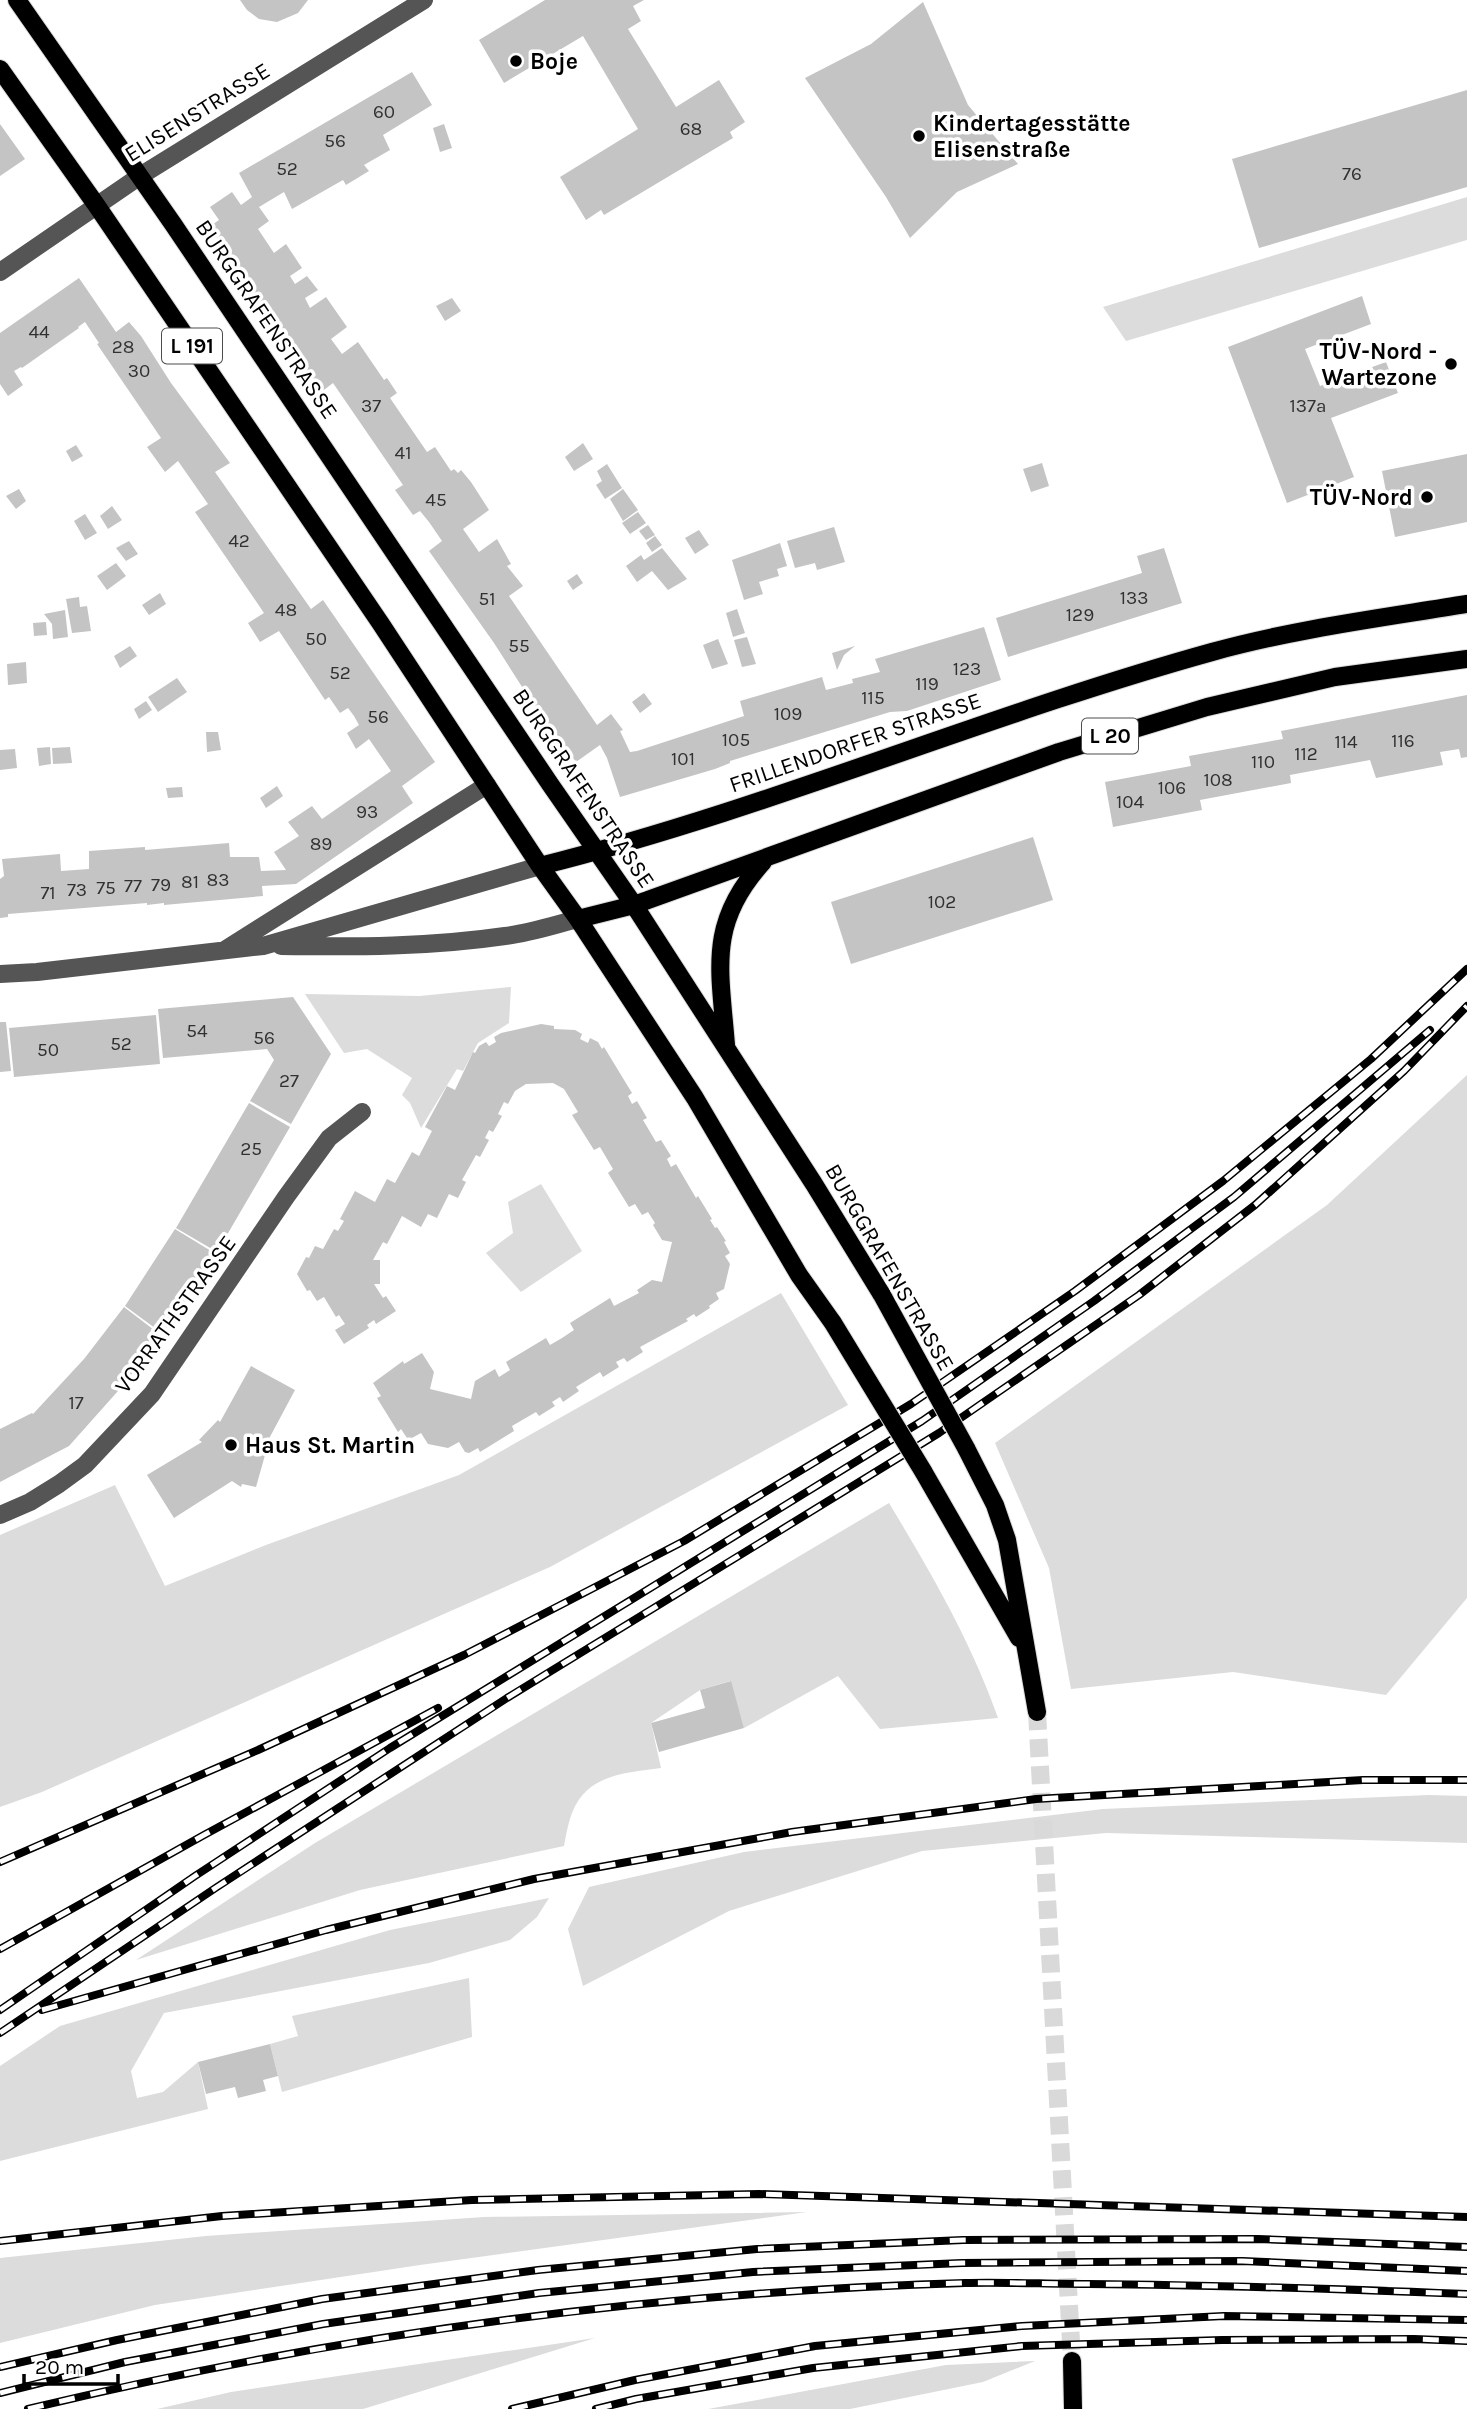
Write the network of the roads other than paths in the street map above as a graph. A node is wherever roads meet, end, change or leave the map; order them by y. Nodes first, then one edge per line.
1 (17, 0) edge
2 (424, 0) edge
3 (0, 69) edge
4 (140, 176) junction
5 (97, 206) junction
6 (0, 272) edge
7 (1467, 604) edge
8 (1467, 659) edge
9 (487, 785) junction
10 (598, 851) junction
11 (766, 859) junction
12 (540, 866) junction
13 (634, 905) junction
14 (578, 919) junction
15 (263, 946) junction
16 (221, 952) junction
17 (0, 974) edge
18 (727, 1048) junction
19 (362, 1112) dead end
20 (0, 1515) edge
21 (1024, 1647) junction
22 (1037, 1712) tunnel mouth
23 (1072, 2361) tunnel mouth
24 (1073, 2409) edge

1 - 4 main road, BURGGRAFENSTRASSE / L 191
2 - 4 street, ELISENSTRASSE
3 - 5 main road, BURGGRAFENSTRASSE / L 191
4 - 5 street, ELISENSTRASSE
4 - 10 main road, BURGGRAFENSTRASSE / L 191
5 - 6 street, ELISENSTRASSE
5 - 9 main road, BURGGRAFENSTRASSE / L 191
7 - 10 main road, FRILLENDORFER STRASSE / L 20
8 - 11 main road, FRILLENDORFER STRASSE / L 20
9 - 12 main road, BURGGRAFENSTRASSE / L 191
9 - 16 street, FRILLENDORFER STRASSE
10 - 12 main road, FRILLENDORFER STRASSE / L 20
10 - 13 main road, BURGGRAFENSTRASSE / L 20
11 - 13 main road, FRILLENDORFER STRASSE / L 20
11 - 18 main road, L 20
12 - 14 main road, BURGGRAFENSTRASSE / L 20
12 - 15 street, FRILLENDORFER STRASSE
13 - 14 main road, FRILLENDORFER STRASSE / L 20
13 - 18 main road, BURGGRAFENSTRASSE / L 20
14 - 15 street, FRILLENDORFER STRASSE
14 - 21 main road, BURGGRAFENSTRASSE / L 20, bridge
15 - 16 street, FRILLENDORFER STRASSE
16 - 17 street, FRILLENDORFER STRASSE
18 - 21 main road, BURGGRAFENSTRASSE / L 20, bridge
19 - 20 street, VORRATHSTRASSE
21 - 22 main road, BURGGRAFENSTRASSE / L 20
23 - 24 main road

